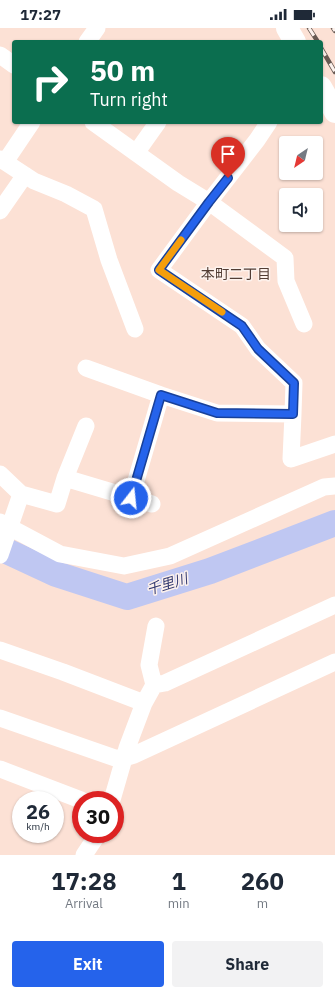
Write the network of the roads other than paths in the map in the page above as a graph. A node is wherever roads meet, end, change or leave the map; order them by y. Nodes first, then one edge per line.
1 (98, 28) edge
2 (287, 28) edge
3 (89, 40) edge
4 (294, 40) edge
5 (0, 55) edge
6 (12, 64) edge
7 (323, 91) edge
8 (335, 112) edge
9 (31, 124) edge
10 (96, 124) edge
11 (157, 124) edge
12 (268, 124) edge
13 (136, 153) junction
14 (3, 161) edge
15 (25, 175) junction
16 (209, 202) junction
17 (0, 211) edge
18 (304, 324) dead end
19 (135, 329) dead end
20 (86, 368) dead end
21 (161, 395) junction
22 (293, 414) junction
23 (86, 426) dead end
24 (335, 444) edge
25 (0, 474) edge
26 (65, 478) junction
27 (335, 486) edge
28 (22, 494) junction
29 (131, 498) junction
30 (152, 504) dead end
31 (5, 524) edge
32 (0, 555) edge
33 (335, 605) edge
34 (156, 626) dead end
35 (0, 650) edge
36 (335, 662) edge
37 (154, 685) junction
38 (144, 702) junction
39 (0, 718) edge
40 (124, 758) junction
41 (0, 768) edge
42 (115, 791) edge
43 (72, 796) edge
44 (92, 843) edge
45 (84, 855) edge

1 - 3 street
2 - 4 highway
5 - 6 street
7 - 8 highway
9 - 14 street
10 - 13 street
11 - 13 street
12 - 16 street
13 - 16 street
14 - 15 street
15 - 17 street
15 - 19 street
16 - 18 street
16 - 22 street
20 - 21 street
21 - 22 street
21 - 29 street
22 - 24 street
23 - 26 street
25 - 28 street
26 - 28 street
26 - 29 street
27 - 31 street
28 - 31 street
29 - 30 street
31 - 32 street
33 - 37 street
34 - 37 street
35 - 38 street
36 - 40 street
37 - 38 street
38 - 40 street
39 - 40 street
40 - 42 street
41 - 43 street
44 - 45 street

